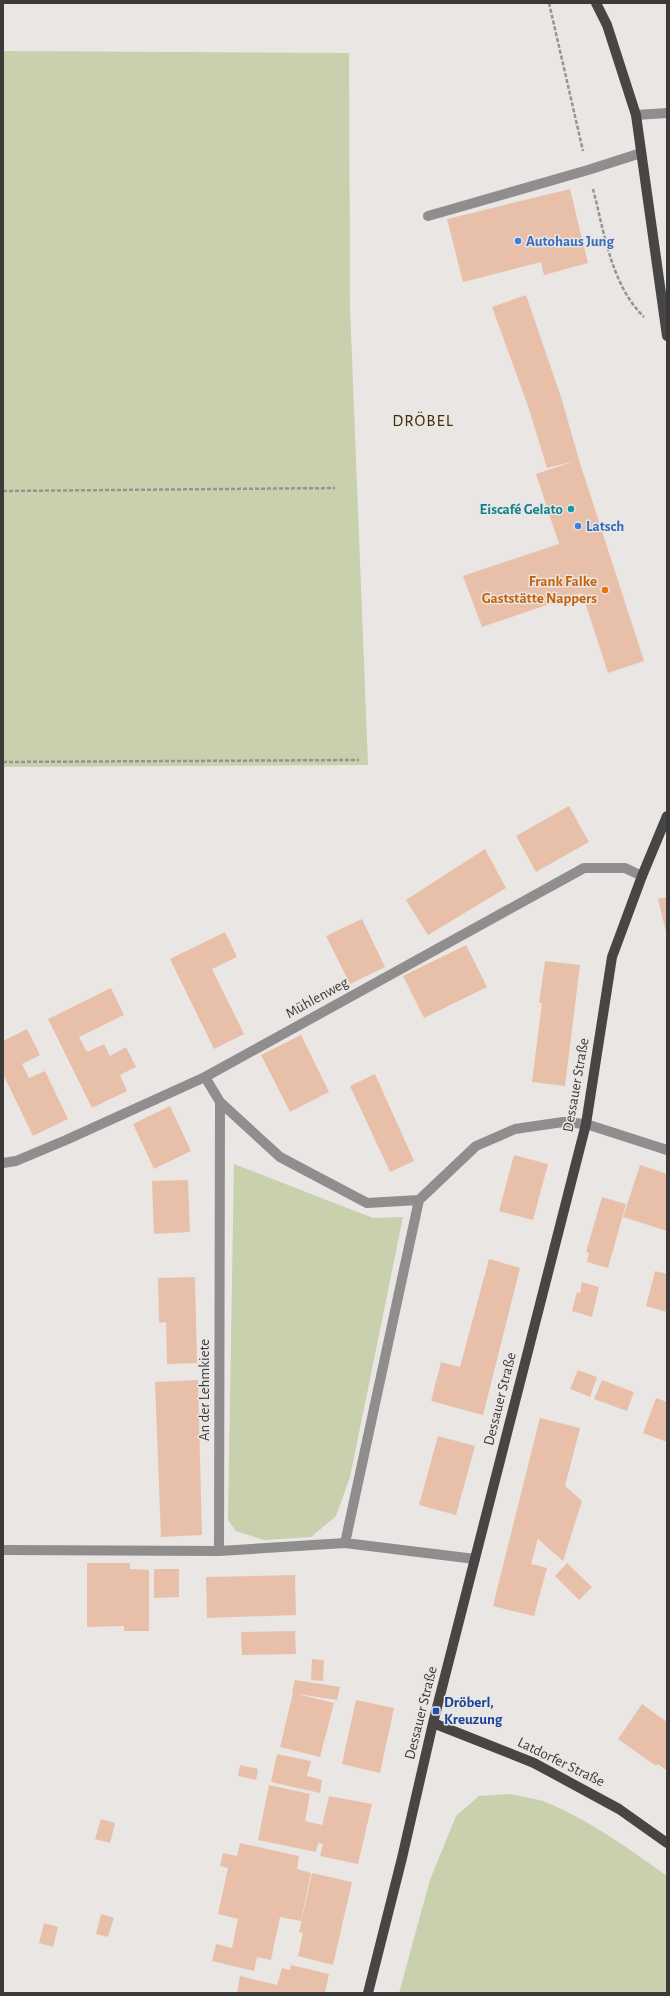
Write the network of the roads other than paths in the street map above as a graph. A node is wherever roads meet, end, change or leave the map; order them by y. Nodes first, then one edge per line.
1 (596, 3) edge
2 (667, 113) edge
3 (636, 115) junction
4 (641, 152) junction
5 (428, 216) dead end
6 (667, 336) edge
7 (667, 816) edge
8 (642, 876) junction
9 (205, 1077) junction
10 (220, 1102) junction
11 (586, 1124) junction
12 (667, 1150) edge
13 (3, 1163) edge
14 (419, 1200) junction
15 (345, 1543) junction
16 (3, 1550) edge
17 (219, 1551) junction
18 (475, 1559) junction
19 (433, 1724) junction
20 (667, 1843) edge
21 (368, 1993) edge

1 - 3 main road
2 - 3 street
3 - 4 main road
4 - 5 street
4 - 6 main road
7 - 8 main road, Dessauer Straße
8 - 9 street, Mühlenweg
8 - 11 main road, Dessauer Straße
9 - 10 street
9 - 13 street, Mühlenweg
10 - 14 street
10 - 17 street, An der Lehmkiete
11 - 12 street
11 - 14 street
11 - 18 main road, Dessauer Straße
14 - 15 street
15 - 17 street
15 - 18 street
16 - 17 street
18 - 19 main road, Dessauer Straße
19 - 20 main road, Latdorfer Straße
19 - 21 main road, Dessauer Straße

